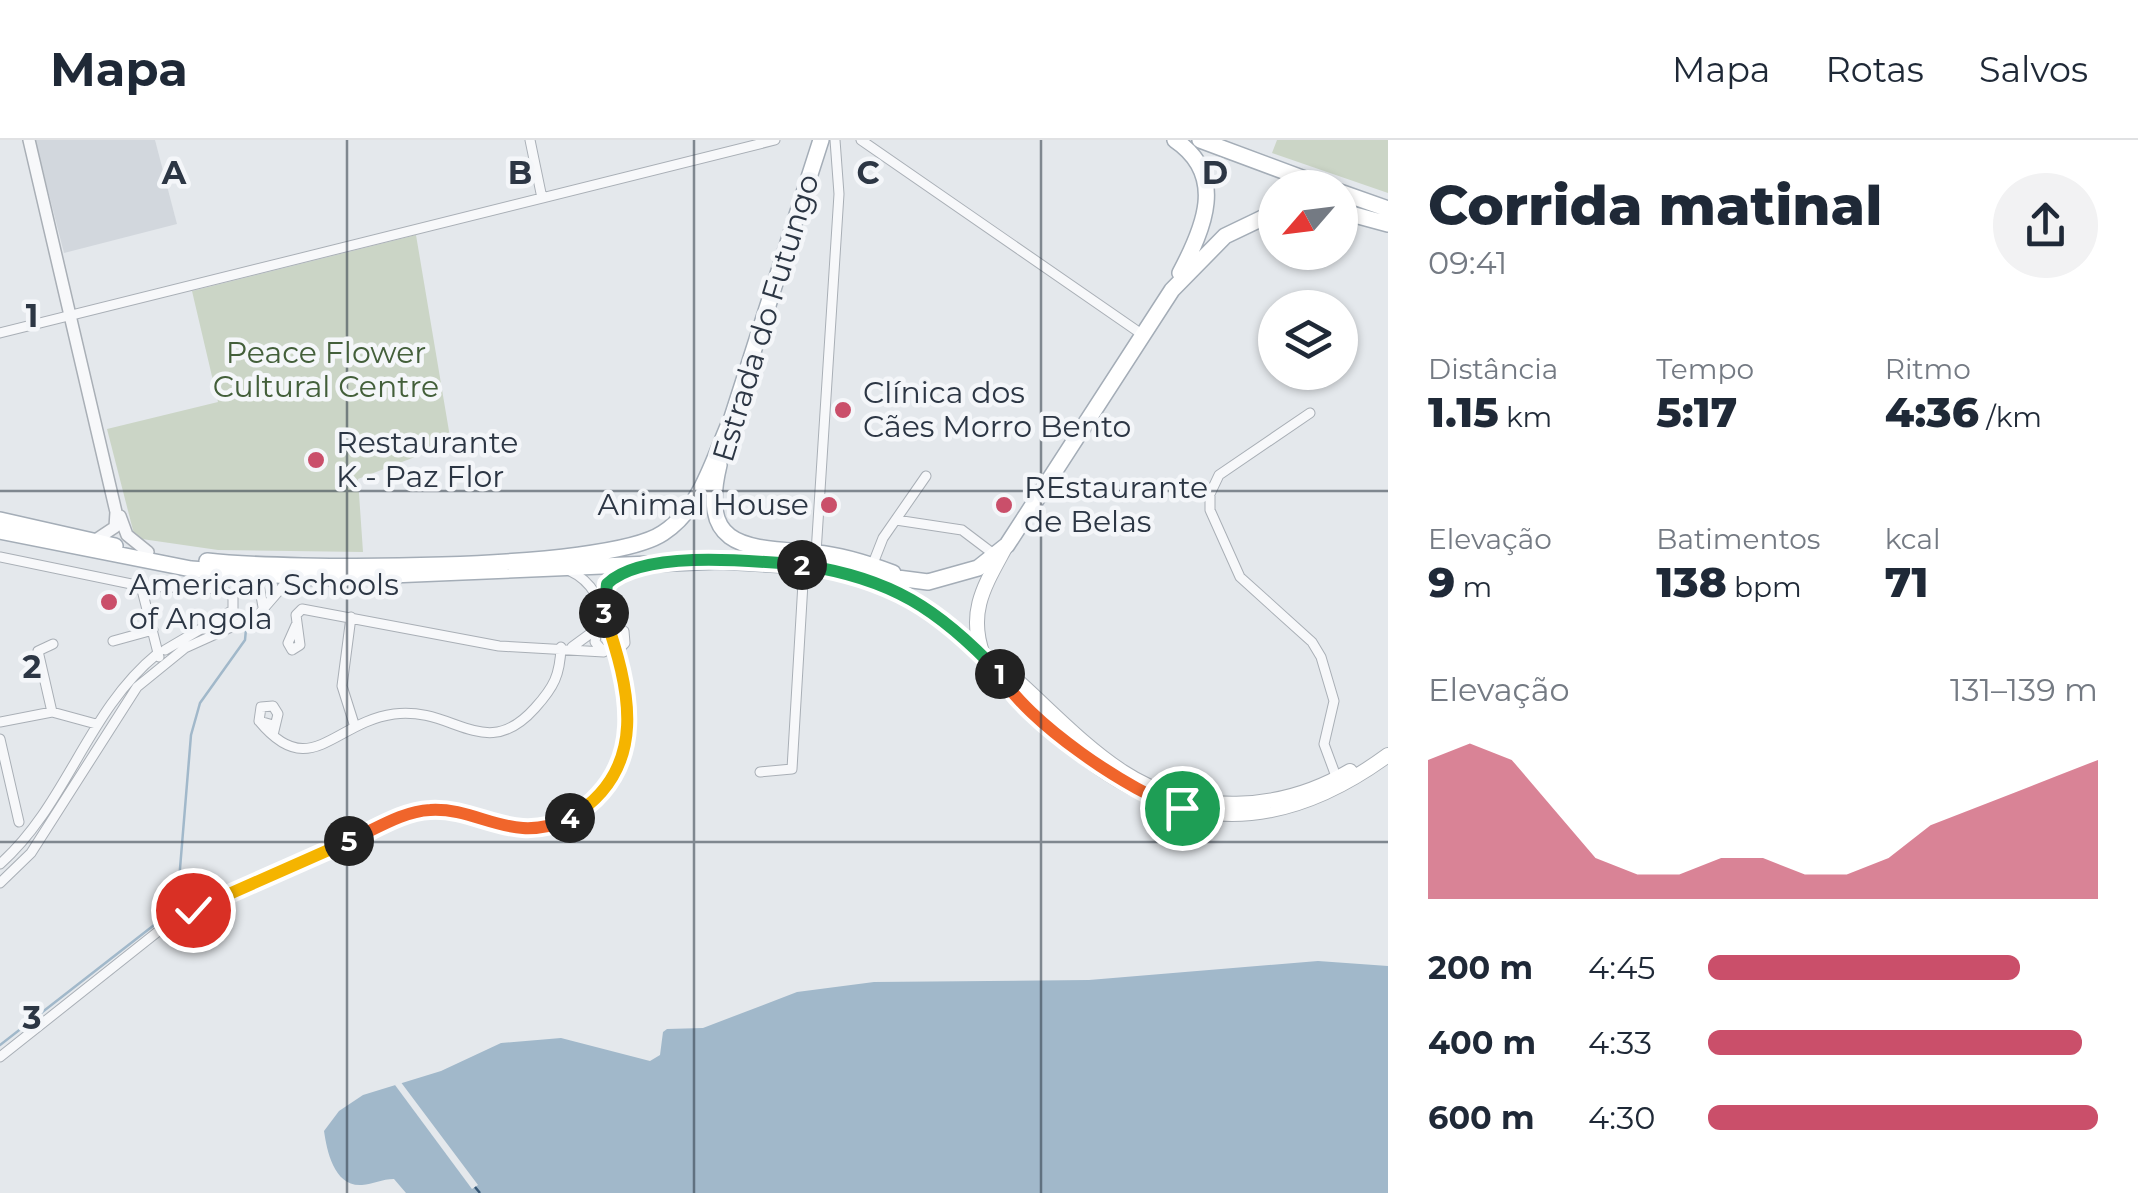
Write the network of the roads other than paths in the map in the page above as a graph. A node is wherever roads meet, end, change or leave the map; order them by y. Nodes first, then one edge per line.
1 (29, 140) edge
2 (530, 140) edge
3 (776, 140) edge
4 (821, 140) edge
5 (835, 140) edge
6 (861, 140) edge
7 (1174, 140) edge
8 (1200, 140) edge
9 (1281, 170) edge
10 (542, 198) junction
11 (1358, 198) edge
12 (1388, 209) edge
13 (1358, 215) edge
14 (1258, 220) edge
15 (1388, 224) edge
16 (1172, 290) junction
17 (72, 314) junction
18 (0, 332) edge
19 (1143, 335) junction
20 (1310, 412) dead end
21 (729, 424) junction
22 (926, 476) dead end
23 (114, 503) junction
24 (0, 520) edge
25 (896, 520) junction
26 (0, 531) edge
27 (94, 541) junction
28 (1001, 550) junction
29 (148, 552) junction
30 (816, 553) junction
31 (0, 557) edge
32 (878, 559) junction
33 (634, 566) junction
34 (804, 566) junction
35 (567, 570) junction
36 (239, 575) junction
37 (290, 578) junction
38 (142, 586) junction
39 (263, 610) junction
40 (606, 616) junction
41 (350, 618) junction
42 (296, 625) dead end
43 (597, 629) junction
44 (152, 630) junction
45 (113, 640) dead end
46 (53, 644) dead end
47 (566, 647) junction
48 (617, 651) junction
49 (604, 652) junction
50 (164, 656) junction
51 (983, 656) junction
52 (999, 673) junction
53 (52, 712) junction
54 (0, 722) edge
55 (259, 722) junction
56 (94, 724) junction
57 (273, 725) junction
58 (355, 728) junction
59 (106, 731) junction
60 (273, 737) junction
61 (0, 739) edge
62 (1388, 745) edge
63 (1388, 756) edge
64 (760, 772) dead end
65 (1336, 779) junction
66 (19, 822) dead end
67 (0, 864) edge
68 (0, 883) edge
69 (0, 1057) edge

1 - 17 street
2 - 10 street
3 - 10 street
4 - 21 main road, Estrada do Futungo
5 - 30 street
6 - 19 street
7 - 16 main road
8 - 9 main road
10 - 17 street
11 - 12 main road
13 - 15 main road
14 - 16 main road, Estrada do Futungo
16 - 19 main road, Estrada do Futungo
17 - 18 street
17 - 23 street
19 - 28 main road, Estrada do Futungo
20 - 65 street
21 - 29 main road
21 - 30 main road, Estrada do Futungo
22 - 25 street
23 - 27 street
23 - 29 street
24 - 27 main road
25 - 28 street
25 - 32 street
26 - 36 main road, Estrada do Futungo
27 - 29 main road
28 - 32 main road, Estrada do Futungo
28 - 51 main road
30 - 32 main road, Estrada do Futungo
31 - 38 street
32 - 34 main road, Estrada do Futungo
32 - 51 main road
33 - 34 main road, Estrada do Futungo
33 - 35 main road, Estrada do Futungo
33 - 40 street
34 - 64 street
35 - 37 main road, Estrada do Futungo
35 - 40 street
36 - 37 main road, Estrada do Futungo
36 - 39 street
37 - 39 street
38 - 44 street
38 - 50 street
39 - 50 street
40 - 43 street
40 - 48 street
41 - 42 street
41 - 47 street
41 - 58 street
43 - 47 street
43 - 49 street
44 - 45 street
44 - 50 street
46 - 53 street
47 - 49 street
47 - 58 street
48 - 49 street
48 - 69 street
50 - 56 street
50 - 59 street
51 - 52 main road
52 - 63 main road
52 - 65 main road
53 - 54 street
53 - 56 street
55 - 57 street
55 - 57 street
55 - 60 street
56 - 59 street
56 - 67 street
57 - 60 street
58 - 60 street
59 - 68 street
61 - 66 street
62 - 65 main road

